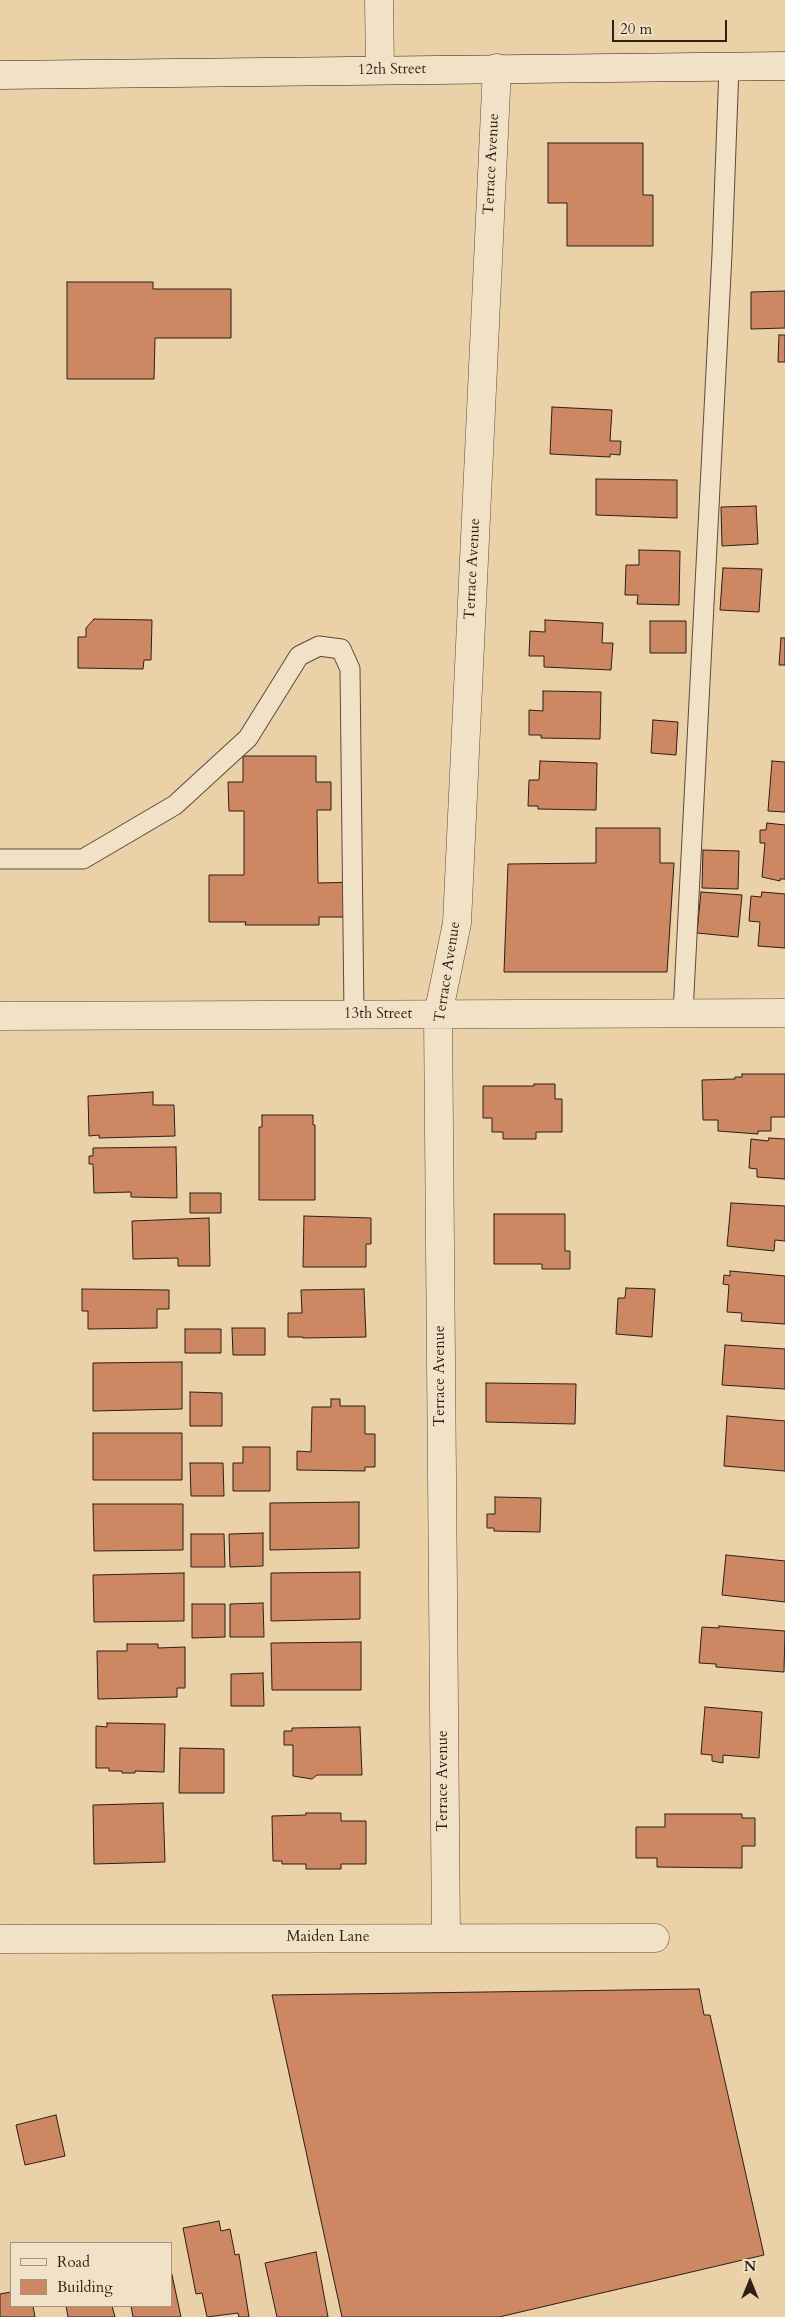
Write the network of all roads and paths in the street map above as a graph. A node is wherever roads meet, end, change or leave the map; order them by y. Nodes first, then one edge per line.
1 (379, 0) edge
2 (729, 66) junction
3 (785, 66) edge
4 (497, 68) junction
5 (380, 70) junction
6 (0, 75) edge
7 (0, 859) edge
8 (683, 1013) junction
9 (785, 1013) edge
10 (354, 1015) junction
11 (438, 1015) junction
12 (0, 1016) edge
13 (446, 1937) junction
14 (655, 1938) dead end
15 (0, 1939) edge

1 - 5 street
2 - 3 street, 12th Street
2 - 4 street, 12th Street
2 - 8 lane
4 - 5 street, 12th Street
4 - 11 street, Terrace Avenue
5 - 6 street, 12th Street
7 - 10 lane
8 - 9 street, 13th Street
8 - 11 street, 13th Street
10 - 11 street, 13th Street
10 - 12 street, 13th Street
11 - 13 street, Terrace Avenue
13 - 14 street, Maiden Lane
13 - 15 street, Maiden Lane

